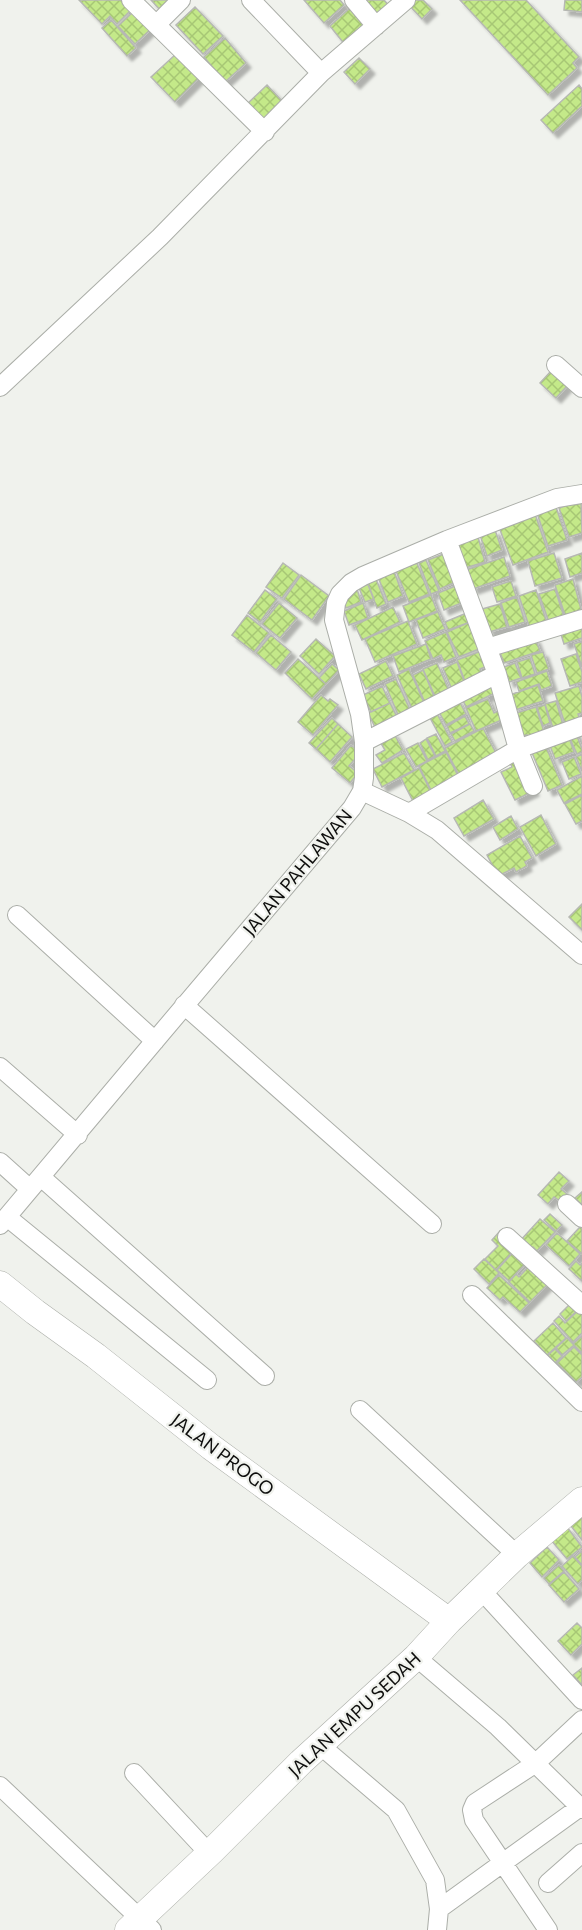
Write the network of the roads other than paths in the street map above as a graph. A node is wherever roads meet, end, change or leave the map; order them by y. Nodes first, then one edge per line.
1 (131, 0) edge
2 (181, 0) edge
3 (251, 0) edge
4 (354, 0) edge
5 (406, 0) edge
6 (156, 25) junction
7 (376, 26) junction
8 (321, 73) junction
9 (265, 132) junction
10 (556, 365) dead end
11 (0, 387) edge
12 (582, 388) edge
13 (582, 494) edge
14 (447, 540) junction
15 (582, 619) edge
16 (488, 648) junction
17 (497, 674) junction
18 (582, 726) edge
19 (364, 742) junction
20 (518, 749) junction
21 (533, 786) dead end
22 (362, 791) junction
23 (409, 813) junction
24 (17, 915) dead end
25 (582, 955) edge
26 (184, 1005) junction
27 (155, 1041) junction
28 (0, 1067) edge
29 (78, 1135) junction
30 (0, 1162) edge
31 (36, 1183) junction
32 (567, 1203) dead end
33 (582, 1218) edge
34 (3, 1221) edge
35 (432, 1224) dead end
36 (507, 1237) dead end
37 (0, 1284) edge
38 (471, 1295) dead end
39 (582, 1305) edge
40 (265, 1376) dead end
41 (207, 1380) dead end
42 (582, 1402) edge
43 (360, 1410) dead end
44 (582, 1500) edge
45 (517, 1555) junction
46 (482, 1591) junction
47 (449, 1621) junction
48 (416, 1657) junction
49 (582, 1700) edge
50 (582, 1719) edge
51 (321, 1746) junction
52 (536, 1763) junction
53 (134, 1773) dead end
54 (0, 1786) edge
55 (581, 1808) edge
56 (211, 1852) junction
57 (582, 1853) edge
58 (503, 1862) junction
59 (548, 1883) dead end
60 (439, 1909) junction
61 (140, 1926) edge
62 (437, 1930) edge
63 (548, 1930) edge

1 - 6 street
2 - 6 street
3 - 8 street
4 - 7 street
5 - 7 street
6 - 9 street
7 - 8 street
8 - 9 street
9 - 11 street
10 - 12 street
13 - 14 street, JALAN PAHLAWAN
14 - 16 street
14 - 19 street, JALAN PAHLAWAN
15 - 16 street
16 - 17 street
17 - 19 street
17 - 20 street
18 - 20 street
19 - 22 street, JALAN PAHLAWAN
20 - 21 street
20 - 23 street
22 - 23 street
22 - 26 street, JALAN PAHLAWAN
23 - 25 street
24 - 27 street
26 - 27 street, JALAN PAHLAWAN
26 - 35 street
27 - 29 street, JALAN PAHLAWAN
28 - 29 street
29 - 31 street, JALAN PAHLAWAN
30 - 31 street
31 - 34 street, JALAN PAHLAWAN
31 - 40 street
32 - 33 street
34 - 41 street
36 - 39 street
37 - 47 street, JALAN PROGO
38 - 42 street
43 - 45 street
44 - 45 street, JALAN EMPU SEDAH
45 - 46 street, JALAN EMPU SEDAH
46 - 47 street, JALAN EMPU SEDAH
46 - 49 street
47 - 48 street, JALAN EMPU SEDAH
48 - 51 street, JALAN EMPU SEDAH
48 - 52 street
50 - 52 street
51 - 56 street, JALAN EMPU SEDAH
51 - 60 street
52 - 55 street
52 - 58 street
53 - 56 street
54 - 61 street
55 - 58 street
56 - 61 street, JALAN EMPU SEDAH
57 - 59 street
58 - 60 street
58 - 63 street
60 - 62 street

